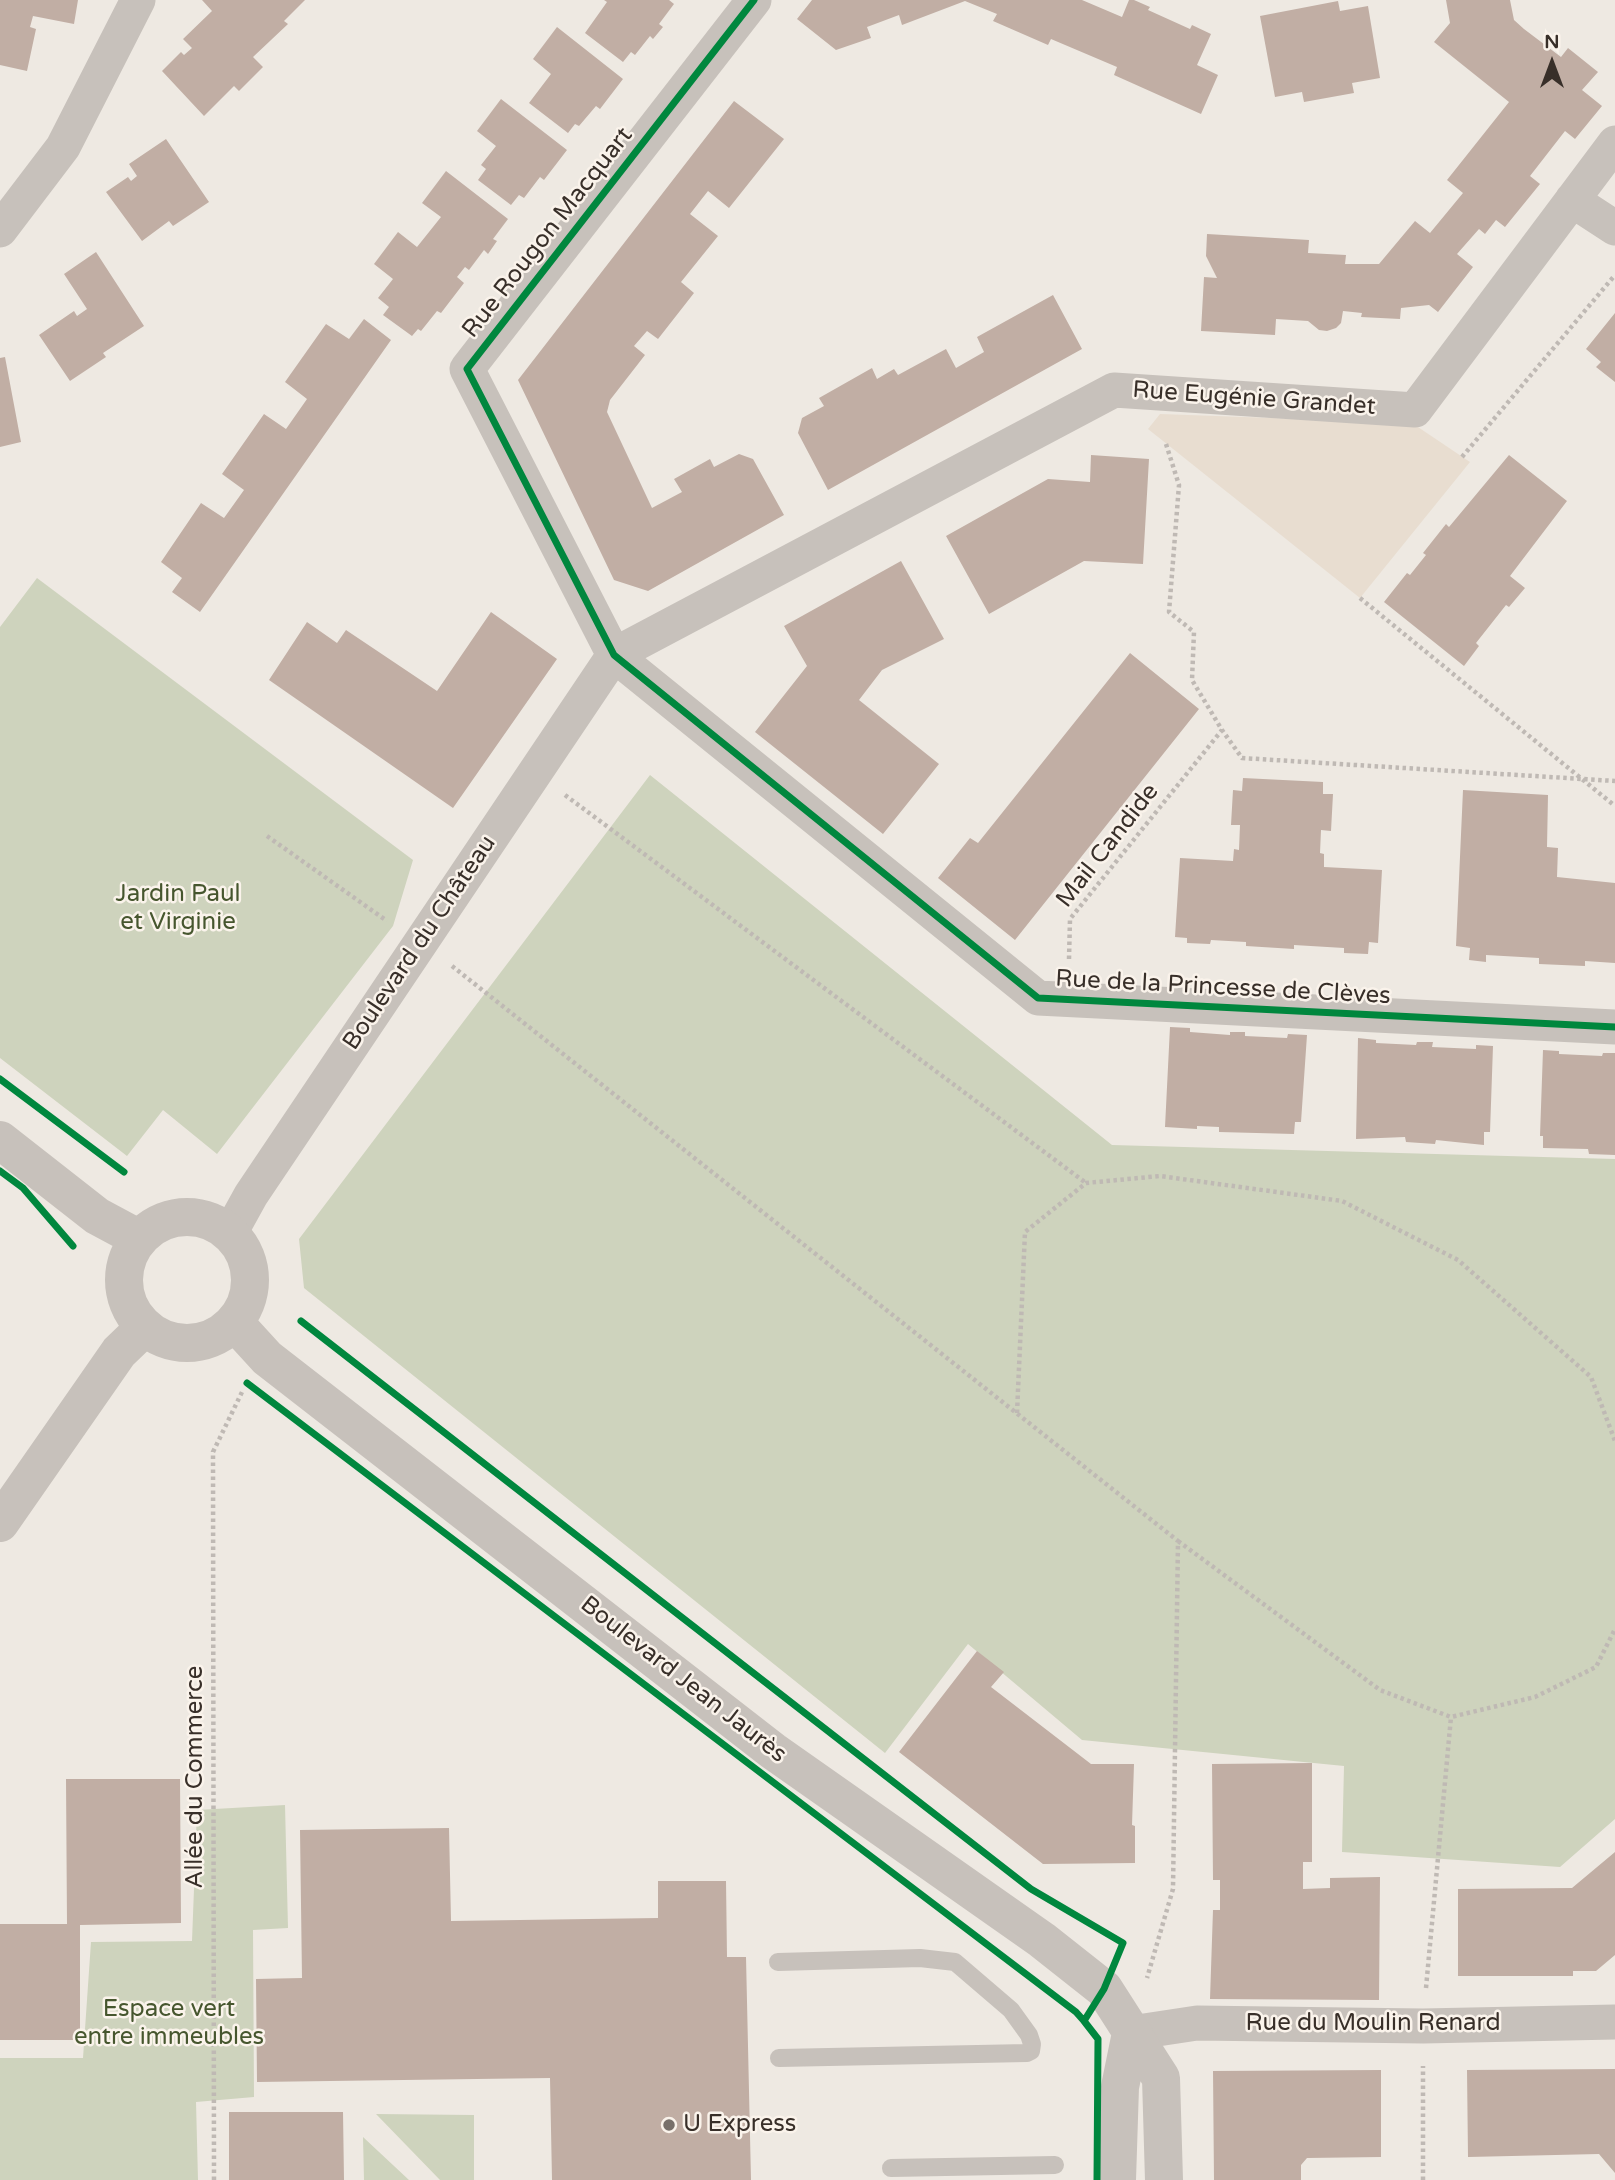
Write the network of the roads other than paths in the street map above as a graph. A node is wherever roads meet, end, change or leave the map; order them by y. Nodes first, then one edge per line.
1 (138, 0) edge
2 (754, 0) edge
3 (1615, 142) edge
4 (1572, 200) junction
5 (1615, 228) edge
6 (0, 230) edge
7 (614, 655) junction
8 (1615, 1027) edge
9 (0, 1140) edge
10 (230, 1233) junction
11 (138, 1238) junction
12 (235, 1323) junction
13 (145, 1327) junction
14 (0, 1523) edge
15 (778, 1962) dead end
16 (1615, 2022) edge
17 (1131, 2032) junction
18 (779, 2058) dead end
19 (1055, 2165) dead end
20 (891, 2168) dead end
21 (1117, 2180) edge
22 (1164, 2180) edge

1 - 6 street
2 - 7 street, Rue Rougon Macquart
3 - 4 street, Rue Eugénie Grandet
4 - 5 street
4 - 7 street, Rue Eugénie Grandet
7 - 8 street, Rue de la Princesse de Clèves
7 - 10 street, Boulevard du Château
9 - 11 street
10 - 11 street
10 - 12 street
11 - 13 street
12 - 13 street
12 - 17 street, Boulevard Jean Jaurès
13 - 14 street
15 - 18 lane
16 - 17 street, Rue du Moulin Renard
17 - 21 street
17 - 22 street, Boulevard Jean Jaurès
19 - 20 lane

